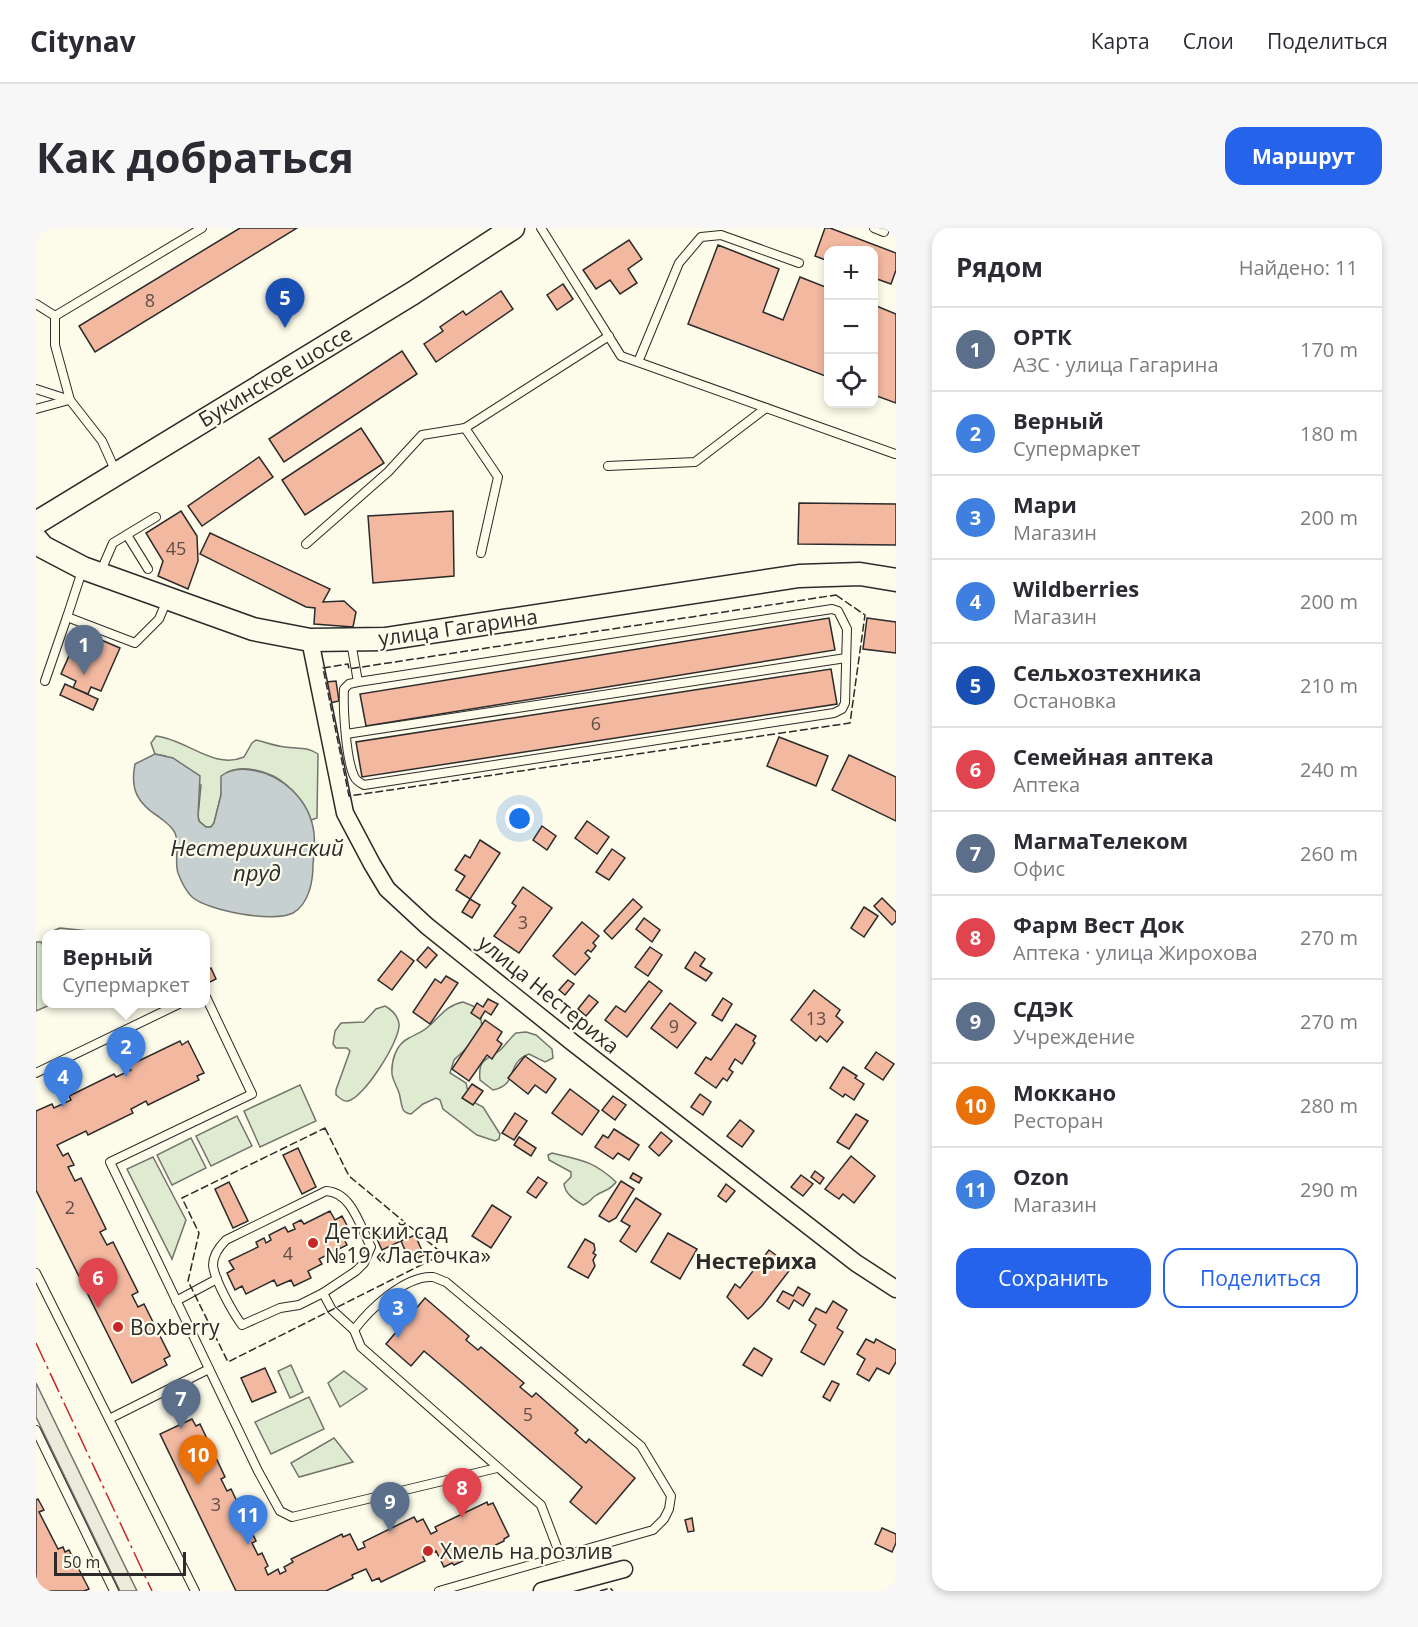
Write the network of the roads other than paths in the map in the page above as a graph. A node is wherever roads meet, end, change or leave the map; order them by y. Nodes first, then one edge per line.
1 (182, 228) edge
2 (202, 228) edge
3 (513, 228) edge
4 (541, 228) edge
5 (874, 228) edge
6 (884, 232) dead end
7 (192, 234) junction
8 (799, 263) dead end
9 (36, 304) edge
10 (55, 316) junction
11 (609, 336) junction
12 (638, 362) junction
13 (36, 389) edge
14 (70, 400) junction
15 (766, 408) junction
16 (36, 409) edge
17 (465, 428) junction
18 (895, 454) edge
19 (608, 466) dead end
20 (117, 473) junction
21 (156, 517) dead end
22 (36, 523) edge
23 (127, 535) junction
24 (36, 539) edge
25 (306, 544) dead end
26 (481, 553) dead end
27 (148, 569) dead end
28 (92, 570) junction
29 (896, 580) edge
30 (168, 597) junction
31 (67, 616) junction
32 (310, 640) junction
33 (350, 640) junction
34 (846, 658) junction
35 (45, 681) dead end
36 (358, 682) junction
37 (346, 734) junction
38 (210, 1006) edge
39 (171, 1008) edge
40 (36, 1072) edge
41 (36, 1273) edge
42 (217, 1279) junction
43 (896, 1289) edge
44 (323, 1293) junction
45 (176, 1300) junction
46 (354, 1330) junction
47 (209, 1369) junction
48 (109, 1419) junction
49 (36, 1430) edge
50 (497, 1468) junction
51 (561, 1555) junction
52 (624, 1569) dead end
53 (114, 1591) edge
54 (195, 1591) edge
55 (440, 1591) edge
56 (542, 1591) edge

1 - 7 lane
2 - 7 lane
3 - 20 street, Букинское шоссе
4 - 11 lane
5 - 6 lane
7 - 10 lane
8 - 12 lane
9 - 10 lane
10 - 14 lane
11 - 12 lane
11 - 17 lane
12 - 15 lane
13 - 14 lane
14 - 16 lane
14 - 20 lane
15 - 18 lane
15 - 19 lane
17 - 25 lane
17 - 26 lane
20 - 22 street, Букинское шоссе
21 - 23 lane
23 - 27 lane
23 - 28 lane
24 - 28 street, улица Гагарина
28 - 30 street, улица Гагарина
28 - 31 lane
29 - 33 street, улица Гагарина
30 - 31 lane
30 - 32 street, улица Гагарина
31 - 35 lane
32 - 33 street, улица Гагарина
32 - 43 street, улица Нестериха
33 - 36 lane
34 - 36 lane
34 - 37 lane
34 - 37 lane
36 - 37 lane
38 - 45 lane
39 - 40 lane
41 - 48 lane
42 - 44 lane
42 - 44 lane
42 - 45 lane
44 - 46 lane
45 - 47 lane
46 - 50 lane
46 - 51 lane
47 - 48 lane
47 - 50 lane
48 - 54 lane
49 - 53 lane
50 - 51 lane
51 - 55 lane
52 - 56 street

